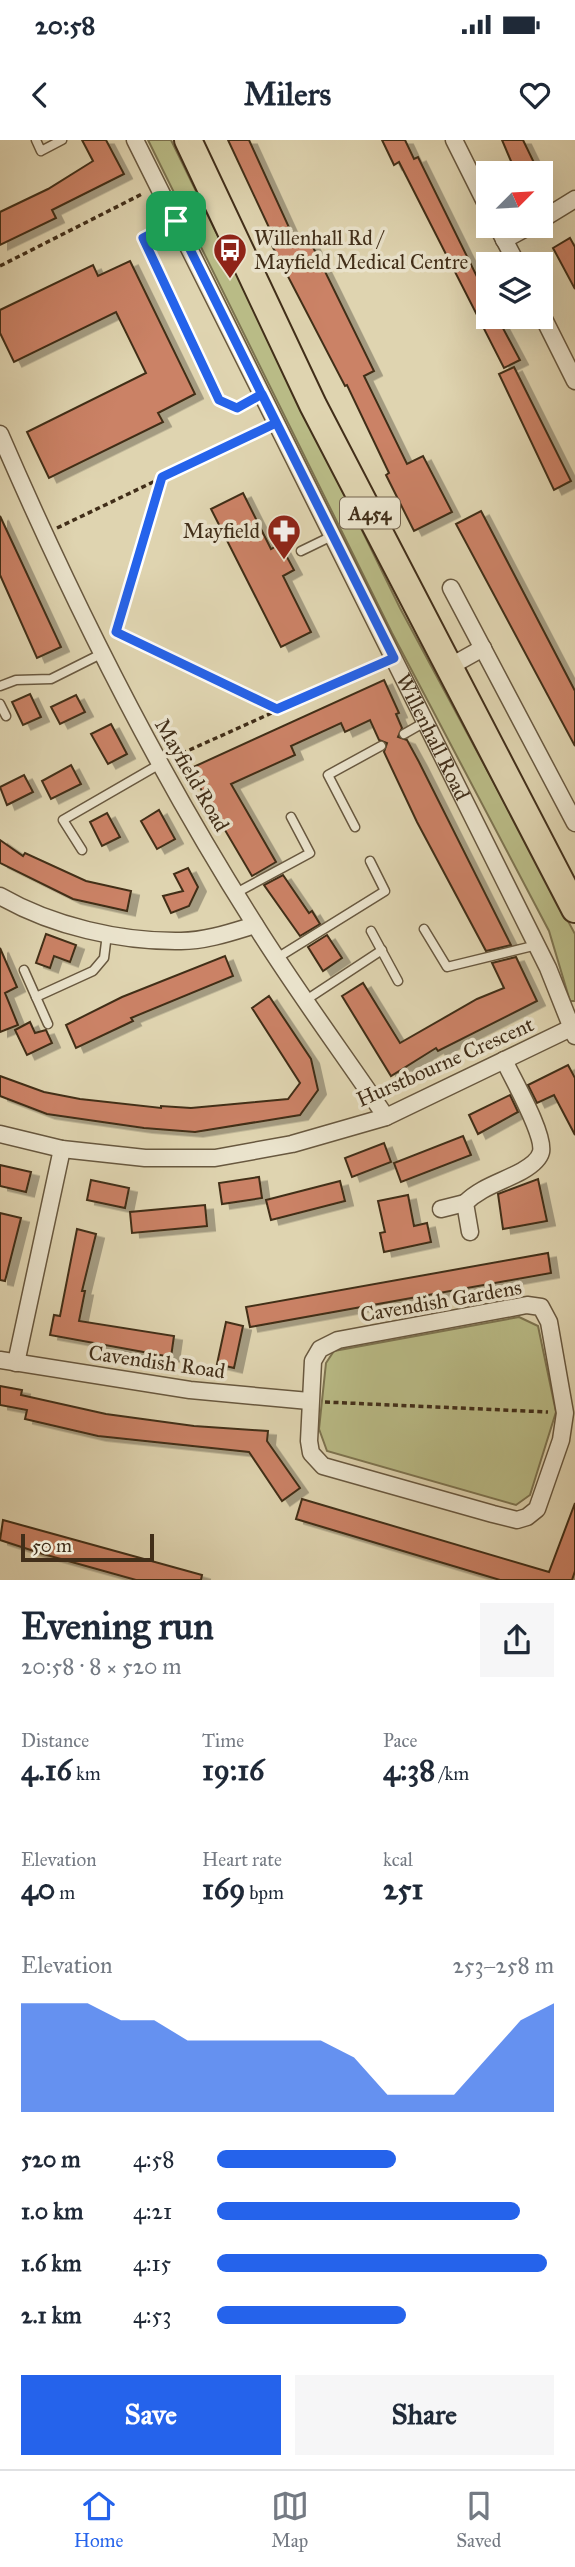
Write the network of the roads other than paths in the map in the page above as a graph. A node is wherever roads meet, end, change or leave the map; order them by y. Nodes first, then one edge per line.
1 (36, 140) edge
2 (62, 140) edge
3 (135, 140) edge
4 (188, 140) edge
5 (454, 140) edge
6 (476, 184) edge
7 (575, 199) edge
8 (553, 213) edge
9 (176, 221) junction
10 (549, 329) edge
11 (575, 381) edge
12 (262, 394) junction
13 (0, 433) edge
14 (332, 536) junction
15 (301, 551) dead end
16 (451, 588) dead end
17 (483, 648) junction
18 (101, 654) junction
19 (449, 667) junction
20 (0, 687) edge
21 (0, 704) edge
22 (6, 716) dead end
23 (425, 722) junction
24 (404, 734) dead end
25 (381, 746) dead end
26 (160, 764) junction
27 (291, 817) dead end
28 (575, 823) edge
29 (355, 827) dead end
30 (82, 850) dead end
31 (370, 861) dead end
32 (236, 893) junction
33 (0, 896) edge
34 (575, 909) edge
35 (255, 925) junction
36 (424, 929) dead end
37 (371, 930) dead end
38 (107, 934) junction
39 (537, 945) junction
40 (382, 950) junction
41 (277, 958) junction
42 (23, 970) dead end
43 (398, 981) dead end
44 (36, 997) junction
45 (306, 1000) junction
46 (48, 1024) dead end
47 (573, 1030) edge
48 (504, 1060) junction
49 (386, 1116) junction
50 (0, 1135) edge
51 (62, 1149) junction
52 (465, 1203) junction
53 (441, 1209) dead end
54 (470, 1232) dead end
55 (8, 1361) edge
56 (309, 1401) junction
57 (570, 1413) edge

1 - 2 lane
3 - 9 street, Willenhall Road
4 - 19 highway, A454
5 - 6 street
7 - 8 street
9 - 12 street, Willenhall Road
9 - 12 lane
10 - 11 street
12 - 14 street, Willenhall Road
13 - 18 street, Mayfield Road
14 - 15 lane
14 - 23 street, Willenhall Road
16 - 17 street
17 - 19 street
17 - 28 street
18 - 20 lane
18 - 26 street, Mayfield Road
19 - 34 highway, A454
21 - 22 lane
23 - 24 lane
23 - 39 street, Willenhall Road
25 - 29 lane
26 - 30 lane
26 - 32 street, Mayfield Road
27 - 32 lane
31 - 41 lane
32 - 35 street, Mayfield Road
33 - 38 street
35 - 38 street
35 - 41 street, Mayfield Road
36 - 39 lane
37 - 40 lane
38 - 44 lane
39 - 47 street, Willenhall Road
40 - 43 lane
40 - 45 lane
41 - 45 street, Mayfield Road
42 - 44 lane
44 - 46 lane
45 - 49 street, Mayfield Road
47 - 48 street, Hurstbourne Crescent
48 - 49 street, Hurstbourne Crescent
48 - 52 street
49 - 51 street, Hurstbourne Crescent
50 - 51 street, Hurstbourne Crescent
51 - 55 street
52 - 53 street
52 - 54 street
55 - 56 street, Cavendish Road
56 - 57 street, Cavendish Gardens
56 - 57 street, Cavendish Gardens

